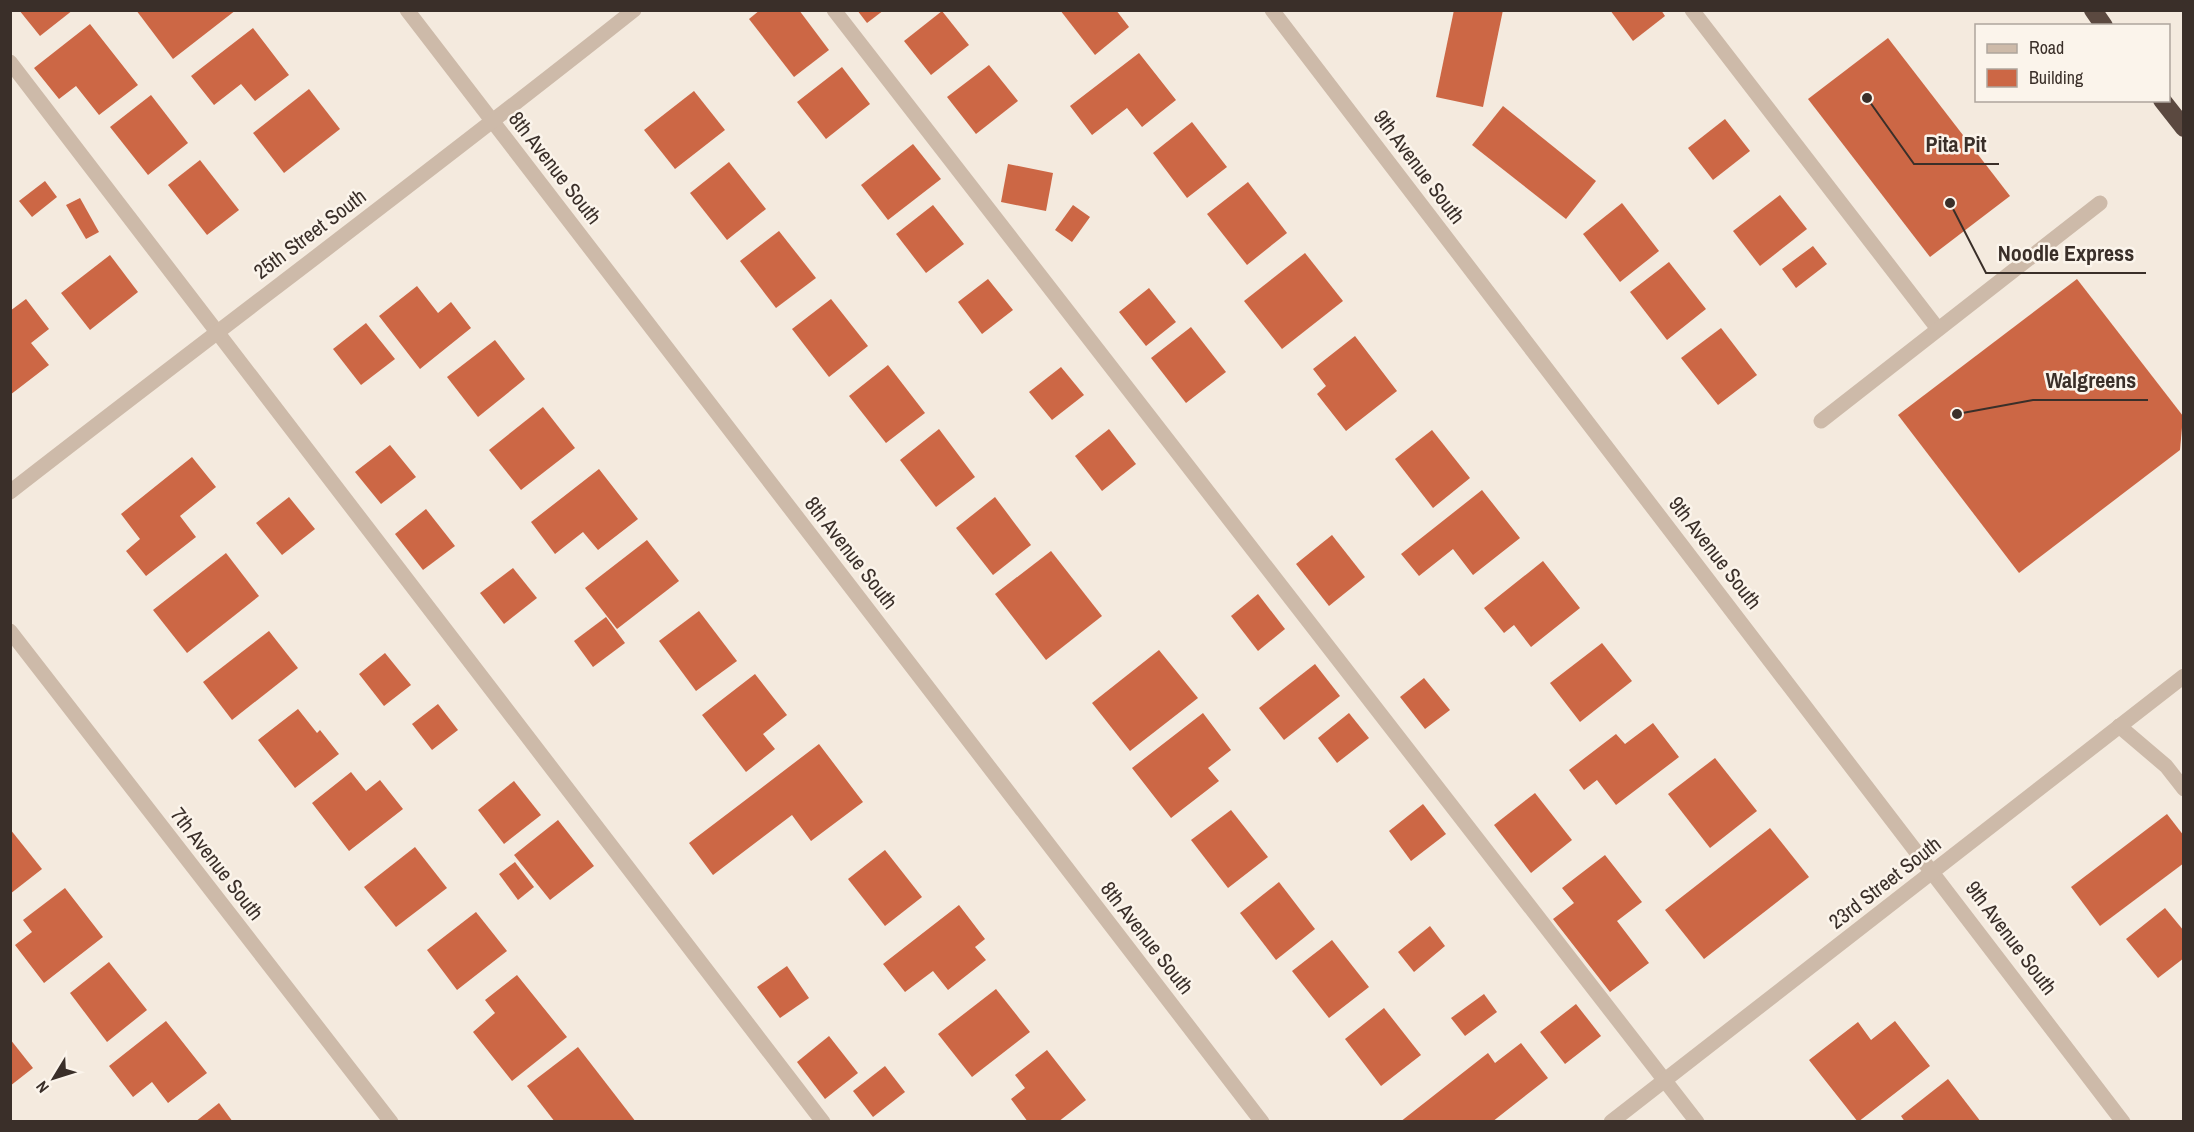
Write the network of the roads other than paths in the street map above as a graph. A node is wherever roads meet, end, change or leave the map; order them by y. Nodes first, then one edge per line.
1 (407, 10) edge
2 (634, 10) edge
3 (834, 10) edge
4 (1272, 10) edge
5 (1692, 10) edge
6 (2093, 10) edge
7 (2103, 24) edge
8 (10, 62) edge
9 (2164, 102) edge
10 (493, 122) junction
11 (2184, 128) edge
12 (2100, 203) dead end
13 (1938, 329) junction
14 (217, 331) junction
15 (1821, 421) dead end
16 (10, 492) edge
17 (10, 631) edge
18 (2184, 676) edge
19 (2119, 726) junction
20 (2184, 789) edge
21 (1934, 871) junction
22 (1665, 1079) junction
23 (391, 1122) edge
24 (823, 1122) edge
25 (1262, 1122) edge
26 (1611, 1122) edge
27 (1697, 1122) edge
28 (2123, 1122) edge

1 - 10 street, 8th Avenue South
2 - 10 street, 25th Street South
3 - 22 street
4 - 21 street, 9th Avenue South
5 - 13 street
6 - 7 highway
8 - 14 street
9 - 11 highway
10 - 14 street, 25th Street South
10 - 25 street, 8th Avenue South
12 - 13 street
13 - 15 street
14 - 16 street, 25th Street South
14 - 24 street
17 - 23 street, 7th Avenue South
18 - 19 street, 23rd Street South
19 - 20 street
19 - 21 street, 23rd Street South
21 - 22 street, 23rd Street South
21 - 28 street, 9th Avenue South
22 - 26 street, 23rd Street South
22 - 27 street

